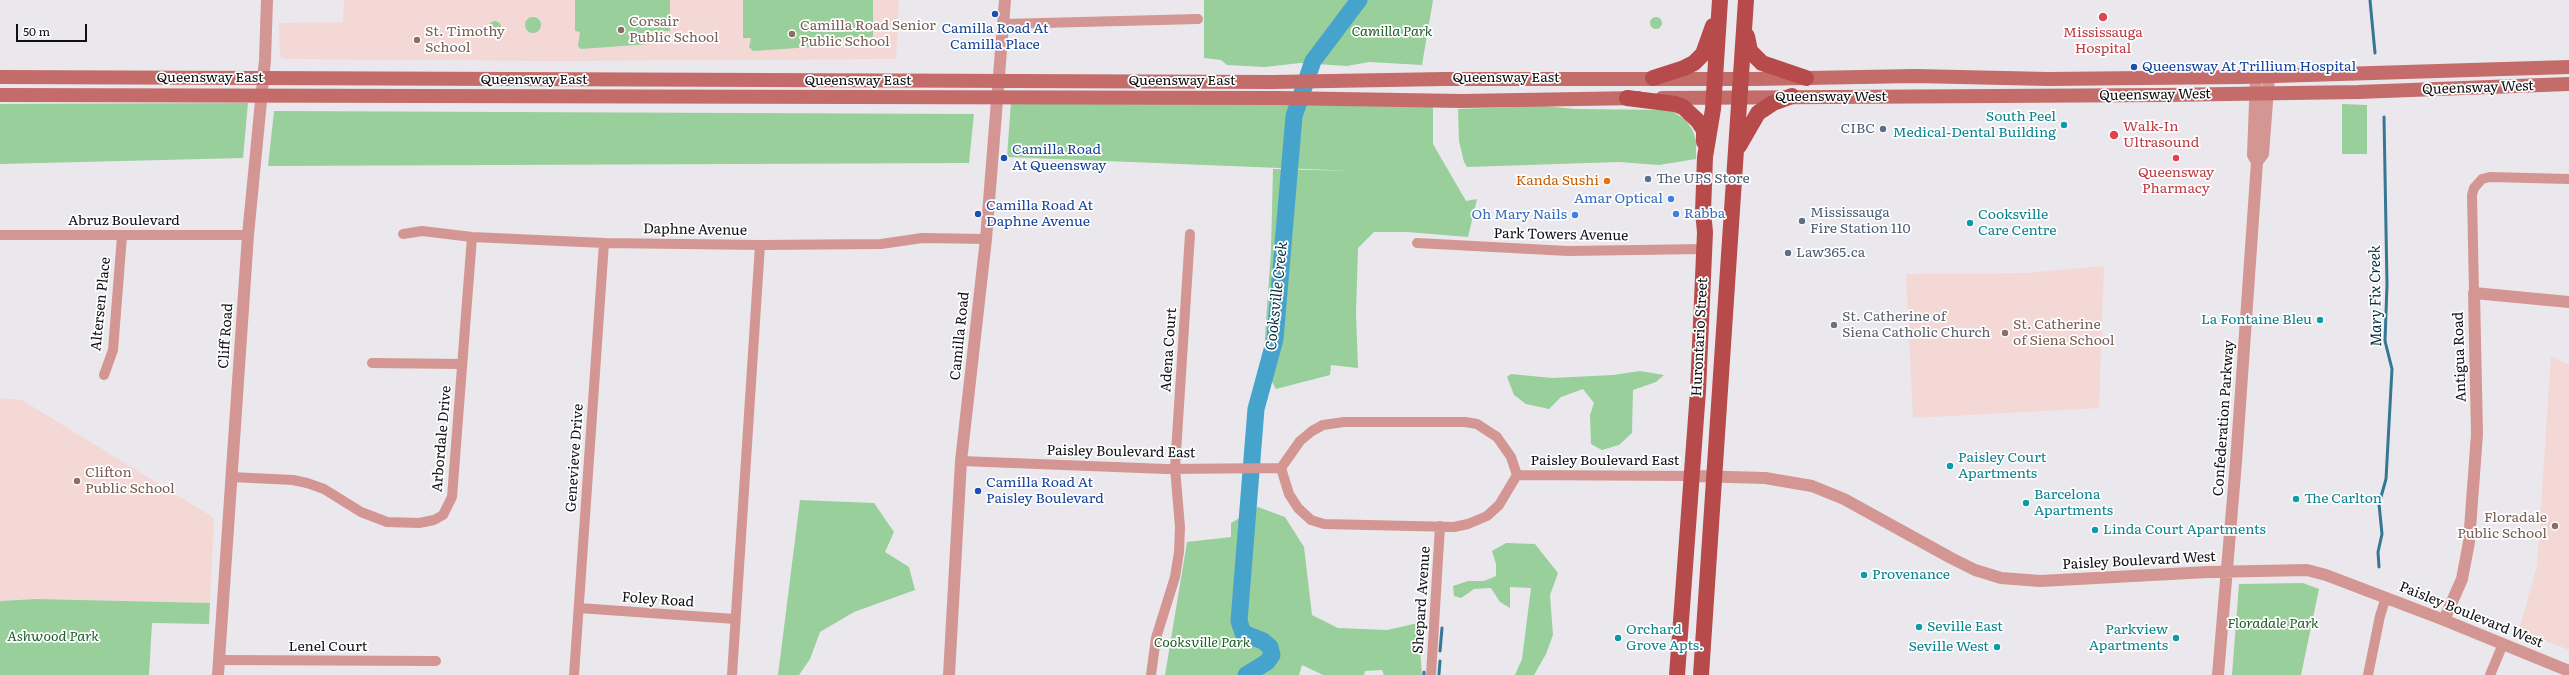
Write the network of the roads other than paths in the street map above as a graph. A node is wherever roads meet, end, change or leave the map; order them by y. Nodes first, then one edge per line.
1 (266, 0) edge
2 (1005, 0) edge
3 (1746, 0) edge
4 (1719, 2) edge
5 (1198, 19) dead end
6 (1745, 23) junction
7 (1003, 24) junction
8 (2569, 67) edge
9 (2262, 76) junction
10 (0, 77) edge
11 (264, 78) junction
12 (1653, 78) junction
13 (1806, 78) junction
14 (1715, 79) junction
15 (1741, 80) junction
16 (999, 81) junction
17 (2569, 84) edge
18 (2261, 93) junction
19 (0, 95) edge
20 (262, 96) junction
21 (1792, 96) junction
22 (1714, 97) junction
23 (1740, 97) junction
24 (1627, 98) junction
25 (997, 99) junction
26 (1736, 153) junction
27 (1705, 157) junction
28 (2569, 179) edge
29 (403, 234) dead end
30 (1190, 234) dead end
31 (0, 235) edge
32 (248, 235) junction
33 (122, 236) junction
34 (472, 237) junction
35 (986, 239) junction
36 (604, 243) junction
37 (1417, 243) dead end
38 (760, 245) junction
39 (1704, 249) junction
40 (2474, 293) junction
41 (2569, 302) edge
42 (372, 363) dead end
43 (462, 364) junction
44 (104, 375) dead end
45 (961, 461) junction
46 (1175, 468) junction
47 (1276, 468) junction
48 (1517, 475) junction
49 (1692, 476) junction
50 (231, 477) junction
51 (1714, 477) junction
52 (1440, 526) junction
53 (2226, 572) junction
54 (2386, 597) junction
55 (579, 608) junction
56 (735, 620) junction
57 (2444, 620) junction
58 (2503, 644) junction
59 (219, 660) junction
60 (436, 661) dead end
61 (2569, 671) edge
62 (218, 675) edge
63 (574, 675) edge
64 (732, 675) edge
65 (948, 675) edge
66 (1151, 675) edge
67 (1431, 675) edge
68 (1677, 675) edge
69 (1701, 675) edge
70 (2218, 675) edge
71 (2368, 675) edge
72 (2490, 675) edge

1 - 11 street, Cliff Road
2 - 7 street, Camilla Road
3 - 6 main road, Hurontario Street
4 - 12 main road
4 - 14 main road, Hurontario Street
5 - 7 street
6 - 13 main road
6 - 15 main road, Hurontario Street
7 - 16 street, Camilla Road
8 - 9 main road, Queensway West
9 - 13 main road, Queensway West
9 - 18 street, Confederation Parkway
10 - 11 main road, Queensway East
11 - 16 main road, Queensway East
11 - 20 street, Cliff Road
12 - 14 main road, Queensway East
12 - 16 main road, Queensway East
13 - 15 main road, Queensway West
14 - 15 main road, Queensway West
14 - 22 main road, Hurontario Street
15 - 23 main road, Hurontario Street
16 - 25 street, Camilla Road
17 - 18 main road, Queensway West
18 - 21 main road, Queensway West
18 - 53 street, Confederation Parkway
19 - 20 main road, Queensway East
20 - 25 main road, Queensway East
20 - 32 street, Cliff Road
21 - 23 main road, Queensway West
21 - 26 main road
22 - 23 main road, Queensway West
22 - 24 main road, Queensway East
22 - 27 main road, Hurontario Street
23 - 26 main road, Hurontario Street
24 - 25 main road, Queensway East
24 - 27 main road
25 - 35 street, Camilla Road
26 - 51 main road, Hurontario Street
27 - 39 main road, Hurontario Street
28 - 40 street, Antigua Road
29 - 34 street, Daphne Avenue
30 - 46 street, Adena Court
31 - 33 street, Abruz Boulevard
32 - 33 street, Abruz Boulevard
32 - 50 street, Cliff Road
33 - 44 street, Altersen Place
34 - 36 street, Daphne Avenue
34 - 43 street, Arbordale Drive
35 - 38 street, Daphne Avenue
35 - 45 street, Camilla Road
36 - 38 street, Daphne Avenue
36 - 55 street, Genevieve Drive
37 - 39 street, Park Towers Avenue
38 - 56 street
39 - 49 main road, Hurontario Street
40 - 41 street
40 - 57 street, Antigua Road
42 - 43 street
43 - 50 street, Arbordale Drive
45 - 46 street, Paisley Boulevard East
45 - 65 street, Camilla Road
46 - 47 street, Paisley Boulevard East
46 - 66 street, Adena Court
47 - 48 street, Paisley Boulevard East
47 - 52 street, Paisley Boulevard East
48 - 49 street, Paisley Boulevard East
48 - 52 street, Paisley Boulevard East
49 - 51 street, Paisley Boulevard West
49 - 68 main road, Hurontario Street
50 - 59 street, Cliff Road
51 - 53 street, Paisley Boulevard West
51 - 69 main road, Hurontario Street
52 - 67 street, Shepard Avenue
53 - 54 street, Paisley Boulevard West
53 - 70 street, Confederation Parkway
54 - 57 street, Paisley Boulevard West
54 - 71 street
55 - 56 street, Foley Road
55 - 63 street, Genevieve Drive
56 - 64 street
57 - 58 street, Paisley Boulevard West
58 - 61 street, Paisley Boulevard West
58 - 72 street
59 - 60 street, Lenel Court
59 - 62 street, Cliff Road

